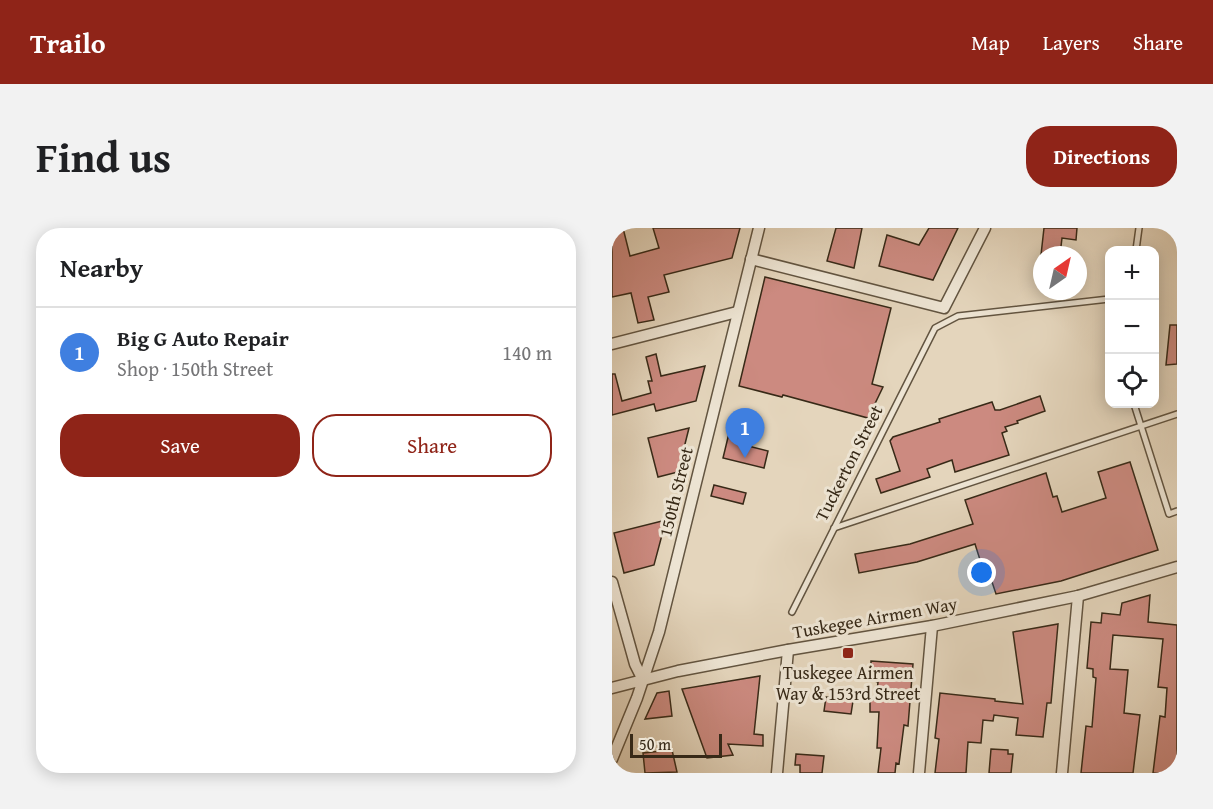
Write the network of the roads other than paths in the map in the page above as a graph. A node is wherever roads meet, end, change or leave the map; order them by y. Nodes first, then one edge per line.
1 (759, 228) edge
2 (985, 228) edge
3 (1139, 228) edge
4 (1137, 246) edge
5 (752, 259) junction
6 (1105, 300) edge
7 (737, 312) junction
8 (612, 344) edge
9 (1135, 408) edge
10 (1177, 414) edge
11 (1142, 426) junction
12 (1177, 511) edge
13 (834, 528) junction
14 (1177, 567) edge
15 (612, 582) edge
16 (1078, 596) junction
17 (792, 612) dead end
18 (932, 626) junction
19 (788, 650) junction
20 (642, 680) junction
21 (612, 688) edge
22 (612, 759) edge
23 (777, 773) edge
24 (919, 773) edge
25 (1062, 773) edge

1 - 5 street, 150th Street
2 - 5 street
3 - 4 lane
5 - 7 street, 150th Street
6 - 13 lane, Tuckerton Street
7 - 8 street
7 - 20 street, 150th Street
9 - 11 lane
10 - 11 lane
11 - 12 lane
11 - 13 lane
13 - 17 lane, Tuckerton Street
14 - 16 street, Tuskegee Airmen Way
15 - 20 street
16 - 18 street, Tuskegee Airmen Way
16 - 25 street
18 - 19 street, Tuskegee Airmen Way
18 - 24 street
19 - 20 street, Tuskegee Airmen Way
19 - 23 street
20 - 21 street, Tuskegee Airmen Way
20 - 22 street, 150th Street

